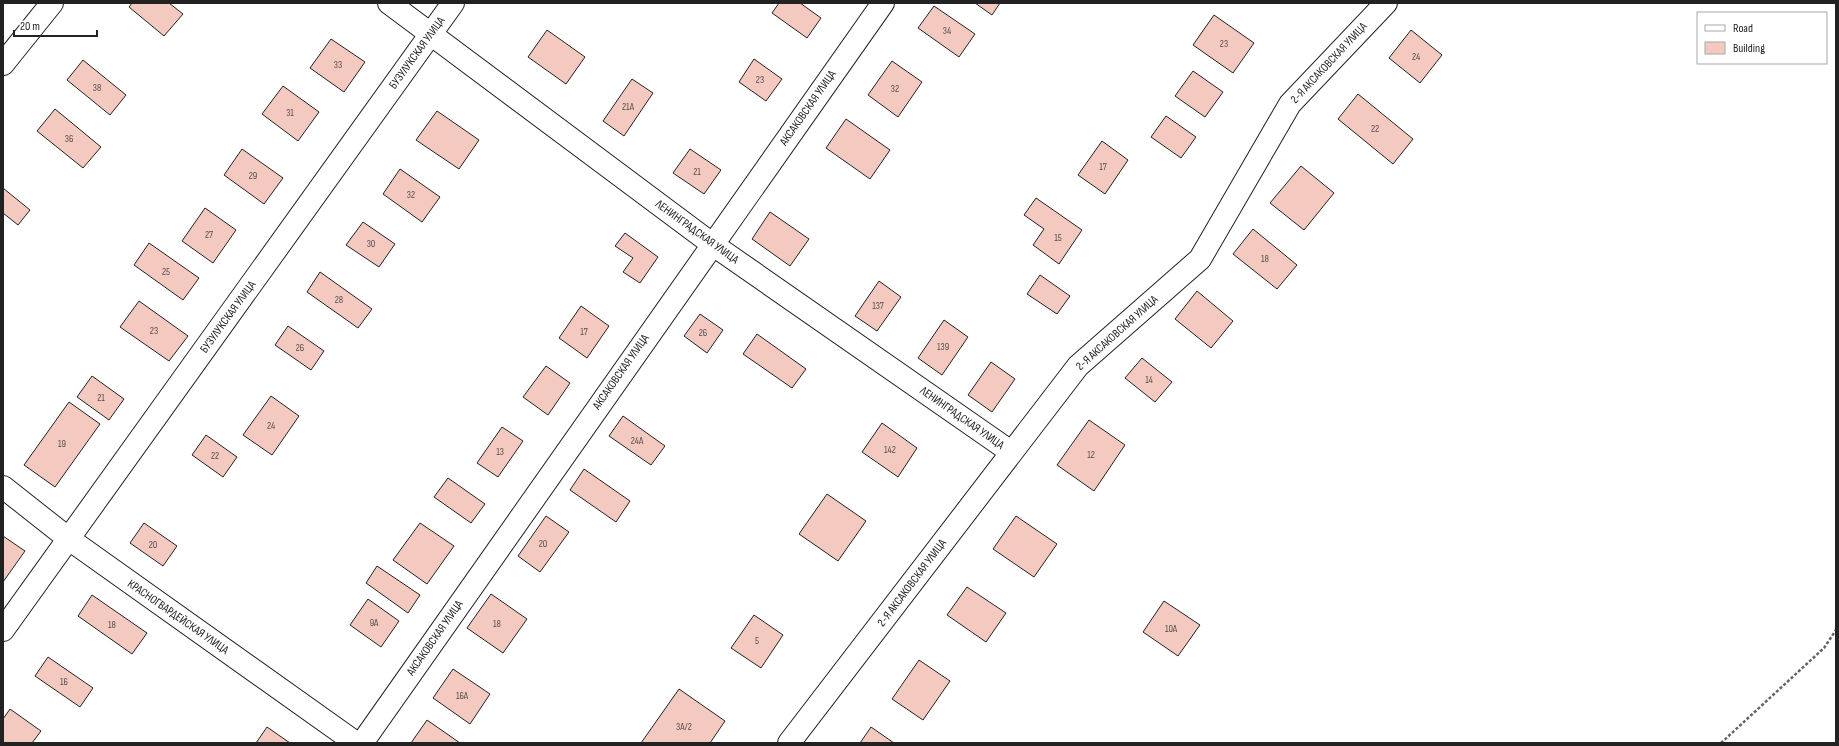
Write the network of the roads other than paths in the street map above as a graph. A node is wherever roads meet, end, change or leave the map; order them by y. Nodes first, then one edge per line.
1 (52, 3) edge
2 (388, 3) edge
3 (453, 3) edge
4 (883, 3) edge
5 (1386, 3) edge
6 (431, 34) junction
7 (3, 64) edge
8 (712, 244) junction
9 (1011, 452) junction
10 (3, 488) edge
11 (69, 538) junction
12 (3, 630) edge
13 (356, 743) edge
14 (362, 743) edge
15 (788, 743) edge

1 - 7 street
2 - 6 street, ЛЕНИНГРАДСКАЯ УЛИЦА
3 - 6 street, БУЗУЛУКСКАЯ УЛИЦА
4 - 8 street, АКСАКОВСКАЯ УЛИЦА
5 - 9 street, 2-Я АКСАКОВСКАЯ УЛИЦА
6 - 8 street, ЛЕНИНГРАДСКАЯ УЛИЦА
6 - 11 street, БУЗУЛУКСКАЯ УЛИЦА
8 - 9 street, ЛЕНИНГРАДСКАЯ УЛИЦА
8 - 14 street, АКСАКОВСКАЯ УЛИЦА
9 - 15 street, 2-Я АКСАКОВСКАЯ УЛИЦА
10 - 11 street, КРАСНОГВАРДЕЙСКАЯ УЛИЦА
11 - 12 street, БУЗУЛУКСКАЯ УЛИЦА
11 - 13 street, КРАСНОГВАРДЕЙСКАЯ УЛИЦА

